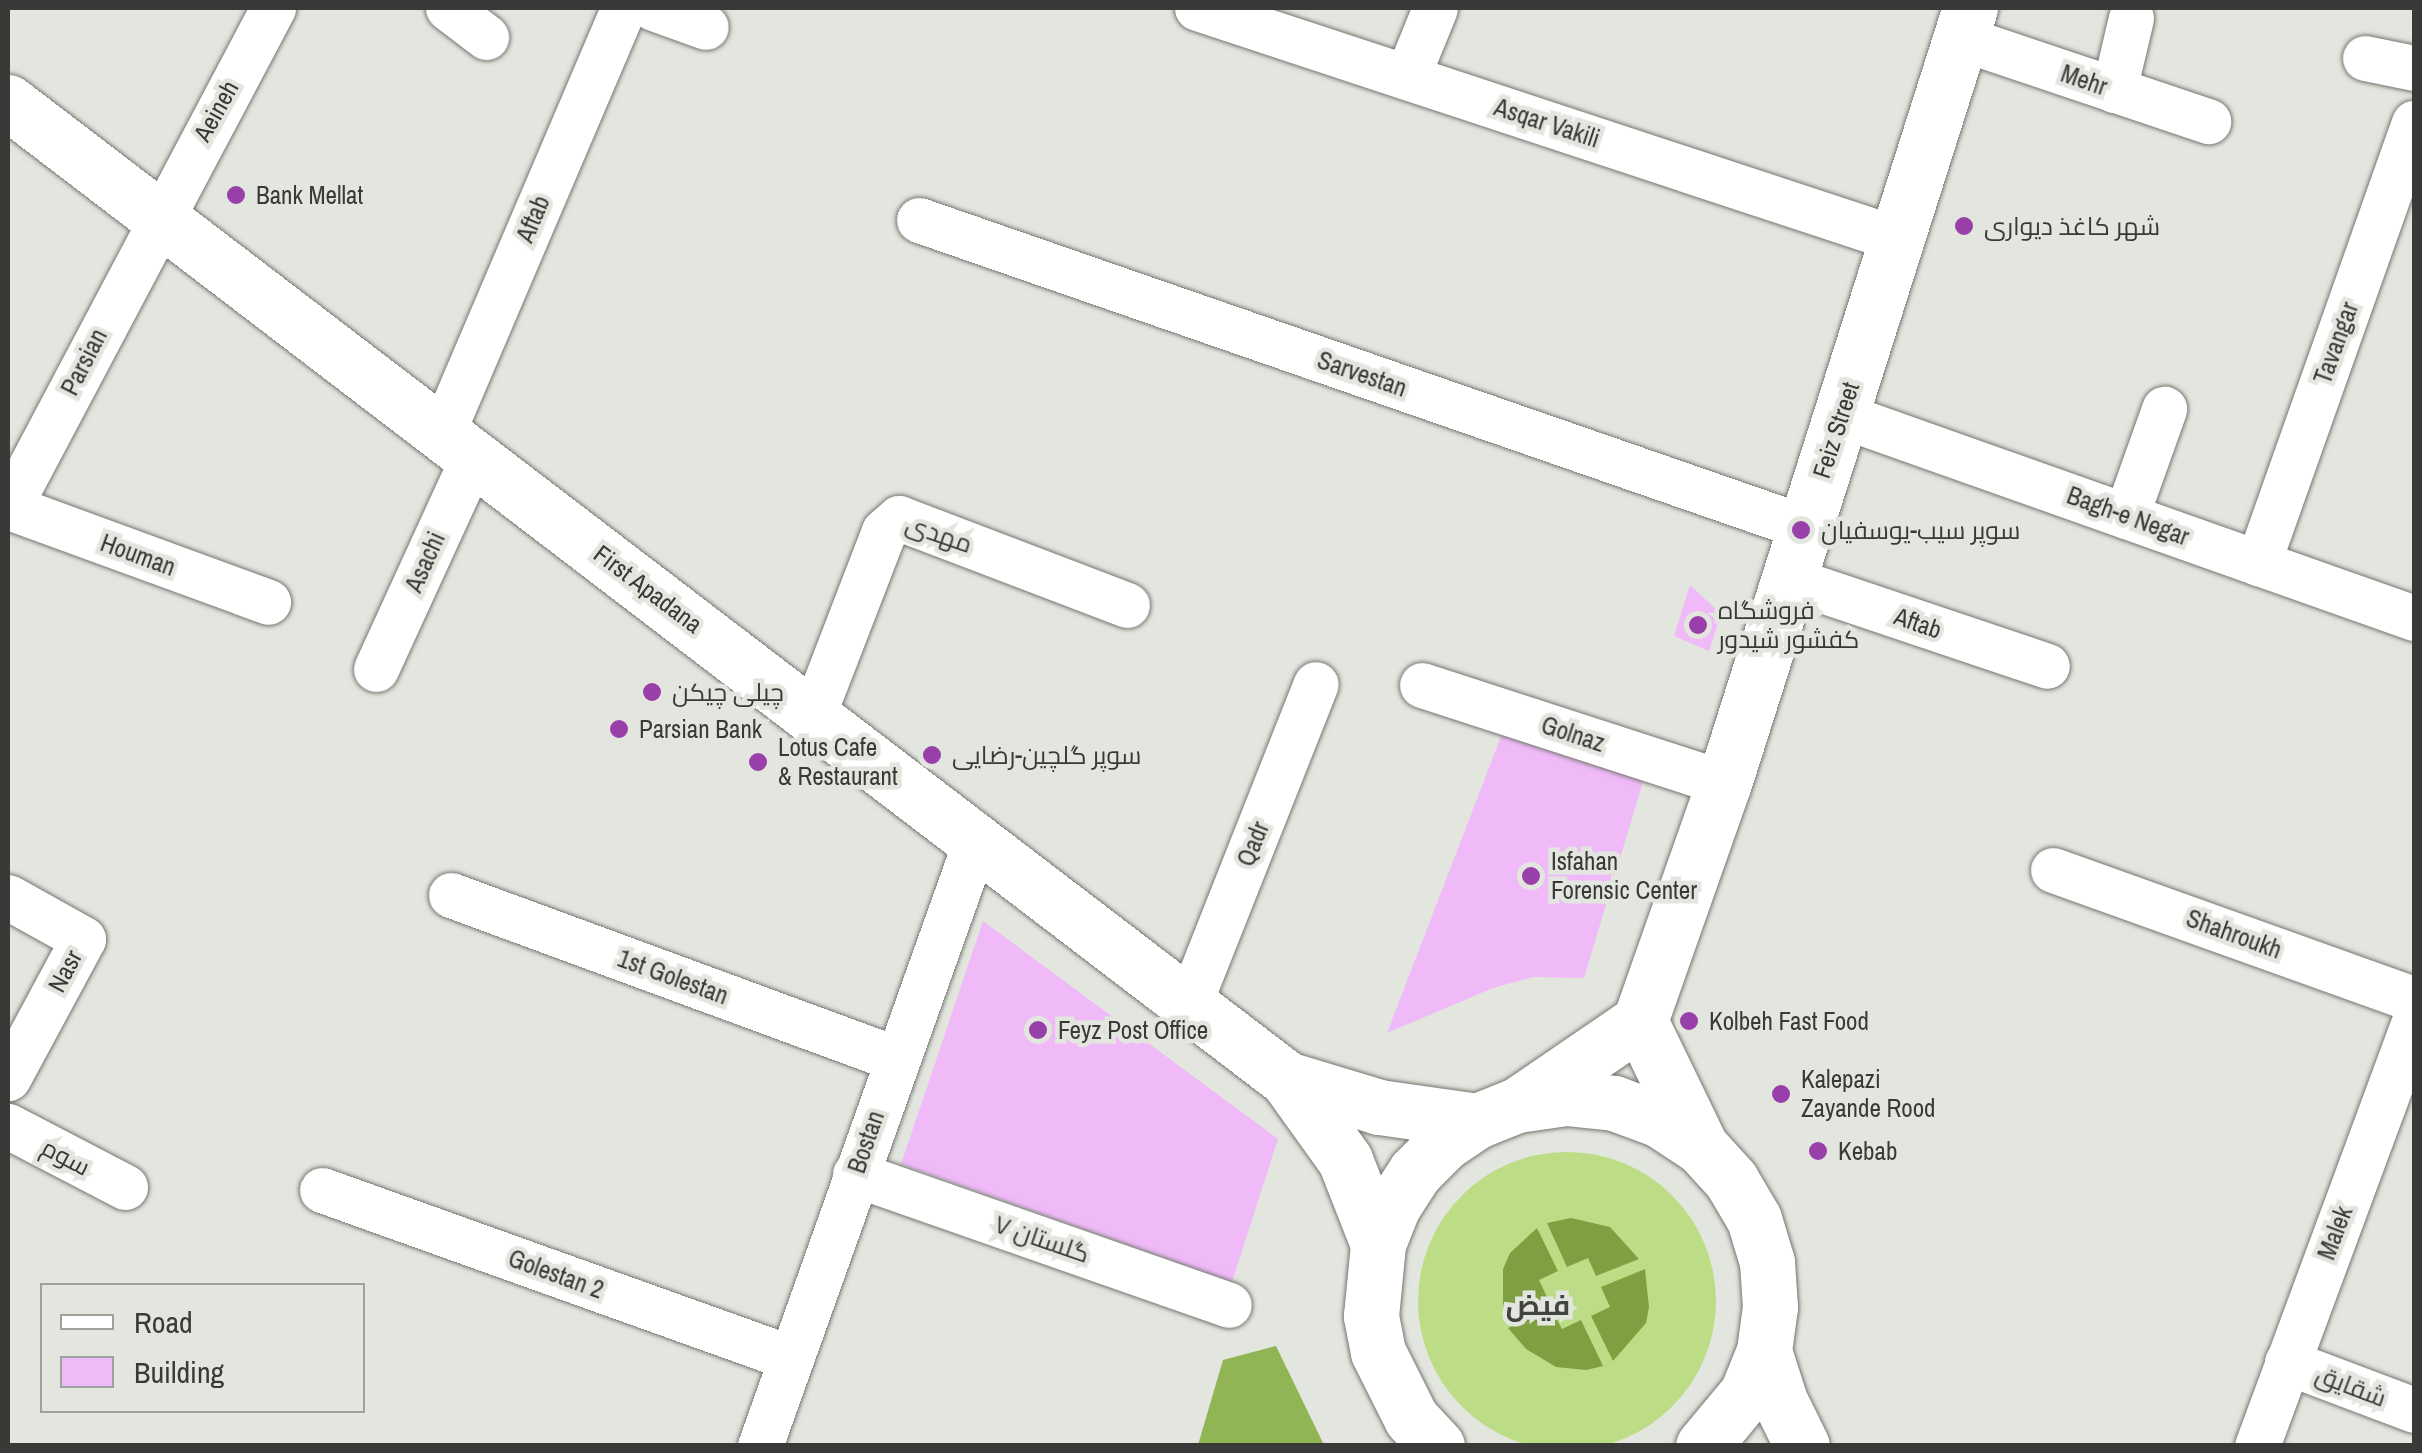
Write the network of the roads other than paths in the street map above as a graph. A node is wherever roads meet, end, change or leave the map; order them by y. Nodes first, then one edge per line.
1 (272, 8) edge
2 (448, 8) edge
3 (622, 8) edge
4 (654, 8) edge
5 (1197, 8) edge
6 (1434, 8) edge
7 (2132, 18) dead end
8 (1966, 23) edge
9 (706, 27) dead end
10 (486, 37) dead end
11 (2365, 58) dead end
12 (2414, 68) edge
13 (1407, 77) junction
14 (2114, 90) junction
15 (8, 102) edge
16 (2208, 121) dead end
17 (2414, 124) edge
18 (160, 214) junction
19 (919, 220) dead end
20 (1896, 240) junction
21 (2164, 409) dead end
22 (1842, 415) junction
23 (458, 443) junction
24 (8, 508) edge
25 (2126, 516) junction
26 (1804, 527) junction
27 (2258, 563) junction
28 (1789, 579) junction
29 (268, 602) dead end
30 (1127, 604) dead end
31 (2414, 616) edge
32 (2047, 666) dead end
33 (376, 669) dead end
34 (1316, 684) dead end
35 (1422, 685) dead end
36 (813, 715) junction
37 (1724, 784) junction
38 (976, 840) junction
39 (2053, 870) dead end
40 (451, 895) dead end
41 (8, 898) edge
42 (2414, 999) edge
43 (1189, 1004) junction
44 (1640, 1021) junction
45 (2414, 1022) edge
46 (896, 1059) junction
47 (8, 1078) edge
48 (1286, 1079) junction
49 (1497, 1113) junction
50 (8, 1126) edge
51 (1701, 1147) junction
52 (855, 1174) junction
53 (125, 1188) dead end
54 (322, 1190) dead end
55 (1378, 1244) junction
56 (1228, 1305) dead end
57 (1764, 1351) junction
58 (790, 1358) junction
59 (2287, 1362) junction
60 (2414, 1410) edge
61 (1417, 1436) edge
62 (760, 1446) edge
63 (1703, 1446) edge
64 (1802, 1446) edge
65 (2257, 1446) edge

1 - 18 street, Aeineh
2 - 10 street
3 - 23 street, Aftab
4 - 9 street
5 - 13 street, Asqar Vakili
6 - 13 street
7 - 14 street
8 - 14 street, Mehr
8 - 20 main road, Feiz Street
11 - 12 street
13 - 20 street, Asqar Vakili
14 - 16 street, Mehr
15 - 18 main road, First Apadana
17 - 27 street, Tavangar
18 - 23 main road, First Apadana
18 - 24 street, Parsian
19 - 26 street, Sarvestan
20 - 22 main road, Feiz Street
21 - 25 street
22 - 25 street, Bagh-e Negar
22 - 26 main road, Feiz Street
23 - 33 street, Asachi
23 - 36 main road, First Apadana
24 - 29 street, Houman
25 - 27 street, Bagh-e Negar
26 - 28 main road, Feiz Street
27 - 31 street, Bagh-e Negar
28 - 32 street, Aftab
28 - 37 main road, Feiz Street
30 - 36 street, مهدی
34 - 43 street, Qadr
35 - 37 street, Golnaz
36 - 38 main road, First Apadana
37 - 44 main road, Feiz Street
38 - 43 main road, First Apadana
38 - 46 street, Bostan
39 - 42 street, Shahroukh
40 - 46 street, 1st Golestan
41 - 47 street, Nasr
43 - 48 main road, First Apadana
44 - 49 main road
44 - 51 main road
45 - 59 street, Malek
46 - 52 street, Bostan
48 - 49 main road
48 - 55 main road
49 - 51 main road
49 - 55 main road
50 - 53 street, سوم
51 - 57 main road
52 - 56 street, گلستان ۷
52 - 58 street, Bostan
54 - 58 street, Golestan 2
55 - 61 main road
57 - 63 main road
57 - 64 main road
58 - 62 street, Bostan
59 - 60 street, شقایق
59 - 65 street, Malek

